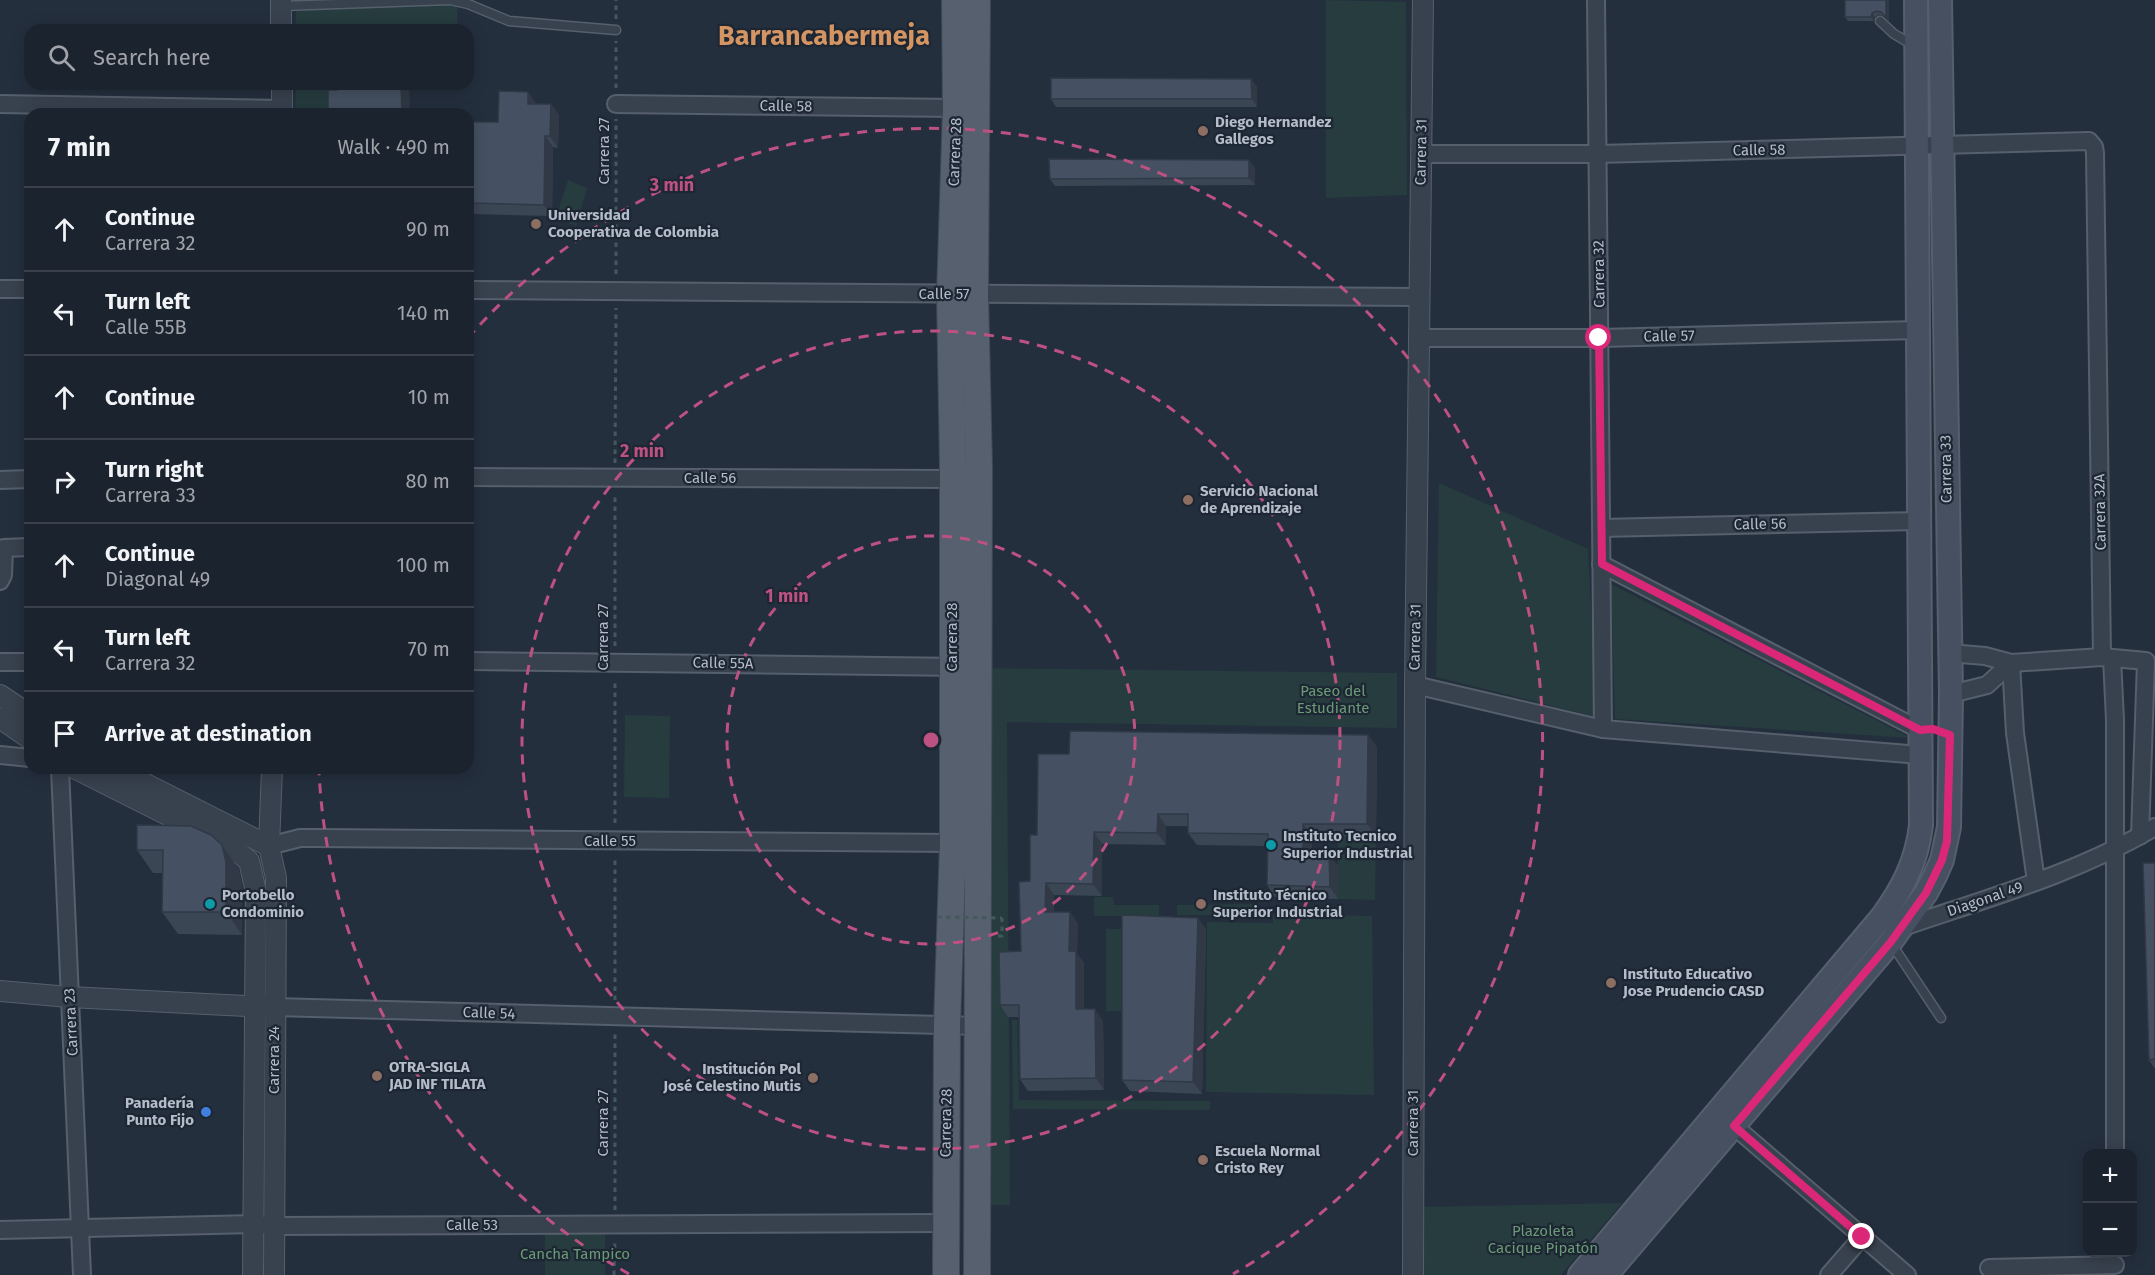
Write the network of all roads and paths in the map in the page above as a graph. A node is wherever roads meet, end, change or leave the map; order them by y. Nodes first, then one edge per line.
1 (616, 0) edge
2 (955, 0) edge
3 (977, 0) edge
4 (1423, 0) edge
5 (1596, 0) edge
6 (1916, 0) edge
7 (1940, 0) edge
8 (281, 3) edge
9 (1880, 21) dead end
10 (281, 24) edge
11 (616, 30) junction
12 (1916, 47) junction
13 (282, 90) edge
14 (0, 104) edge
15 (616, 104) junction
16 (161, 108) edge
17 (282, 108) edge
18 (956, 108) junction
19 (1941, 146) junction
20 (1917, 147) junction
21 (2094, 147) joint
22 (1421, 154) junction
23 (1598, 154) junction
24 (0, 289) edge
25 (24, 289) edge
26 (474, 290) edge
27 (616, 291) junction
28 (963, 295) junction
29 (1420, 297) junction
30 (1918, 330) junction
31 (1420, 338) junction
32 (1599, 338) junction
33 (474, 477) edge
34 (615, 477) junction
35 (24, 479) edge
36 (953, 479) junction
37 (0, 480) edge
38 (1919, 521) junction
39 (1601, 528) junction
40 (24, 548) edge
41 (1602, 564) junction
42 (0, 581) edge
43 (1949, 653) junction
44 (2107, 658) junction
45 (474, 661) edge
46 (615, 661) junction
47 (0, 662) edge
48 (24, 662) edge
49 (2011, 663) junction
50 (951, 667) junction
51 (978, 668) junction
52 (1415, 685) junction
53 (1920, 692) junction
54 (1951, 694) junction
55 (0, 695) edge
56 (24, 711) edge
57 (0, 718) edge
58 (1603, 729) junction
59 (1920, 730) junction
60 (24, 735) edge
61 (1950, 735) junction
62 (0, 755) edge
63 (1920, 755) junction
64 (24, 757) edge
65 (60, 774) edge
66 (86, 774) edge
67 (126, 774) edge
68 (272, 774) edge
69 (2148, 832) edge
70 (615, 841) junction
71 (953, 843) junction
72 (269, 846) junction
73 (2114, 851) junction
74 (249, 861) junction
75 (2036, 881) junction
76 (937, 917) dead end
77 (1897, 935) junction
78 (1002, 936) dead end
79 (0, 991) edge
80 (69, 997) junction
81 (264, 1007) junction
82 (615, 1016) junction
83 (1941, 1017) dead end
84 (947, 1025) junction
85 (979, 1026) junction
86 (1734, 1126) junction
87 (2115, 1149) edge
88 (945, 1223) junction
89 (254, 1224) junction
90 (615, 1224) junction
91 (275, 1226) junction
92 (80, 1228) junction
93 (0, 1230) edge
94 (1862, 1237) junction
95 (2115, 1264) edge
96 (1989, 1268) dead end
97 (82, 1275) edge
98 (253, 1275) edge
99 (274, 1275) edge
100 (615, 1275) edge
101 (946, 1275) edge
102 (977, 1275) edge
103 (1413, 1275) edge
104 (1580, 1275) edge
105 (1606, 1275) edge
106 (1829, 1275) edge
107 (1907, 1275) edge

1 - 11 path, Carrera 27
2 - 18 main road, Carrera 28
3 - 28 main road, Carrera 28
4 - 22 street, Carrera 31
5 - 23 street, Carrera 32
6 - 12 main road, Carrera 33
7 - 19 main road, Carrera 33
8 - 10 street
8 - 11 lane
9 - 12 lane
11 - 15 path, Carrera 27
12 - 20 main road, Carrera 33
13 - 17 street
14 - 16 street
15 - 18 street, Calle 58
15 - 27 path, Carrera 27
18 - 28 main road, Carrera 28
19 - 20 street, Calle 58
19 - 21 street, Calle 58
19 - 43 main road, Carrera 33
20 - 23 street, Calle 58
20 - 30 main road, Carrera 33
21 - 44 street, Carrera 32A
22 - 23 street, Calle 58
22 - 29 street, Carrera 31
23 - 32 street, Carrera 32
24 - 25 street
26 - 27 street, Calle 57
27 - 28 street, Calle 57
27 - 34 path, Carrera 27
28 - 29 street, Calle 57
28 - 36 main road, Carrera 28
28 - 51 main road, Carrera 28
29 - 31 street, Carrera 31
30 - 32 street, Calle 57
30 - 38 main road, Carrera 33
31 - 32 street, Calle 57
31 - 52 street, Carrera 31
32 - 39 street, Carrera 32
33 - 34 street, Calle 56
34 - 36 street, Calle 56
34 - 46 path, Carrera 27
35 - 37 street
36 - 50 main road, Carrera 28
38 - 39 street, Calle 56
38 - 53 main road, Carrera 33
39 - 41 street, Carrera 32
40 - 42 street
41 - 58 street, Carrera 32
41 - 59 street
43 - 49 street
43 - 54 main road, Carrera 33
44 - 49 street
44 - 69 street
44 - 73 street, Carrera 32A
45 - 46 street, Calle 55A
46 - 50 street, Calle 55A
46 - 70 path, Carrera 27
47 - 48 street
49 - 54 street
49 - 75 street
50 - 51 street, Calle 55A
50 - 71 main road, Carrera 28
51 - 85 main road, Carrera 28
52 - 58 street
52 - 103 street, Carrera 31
53 - 54 main road
53 - 59 main road, Carrera 33
54 - 61 main road, Carrera 33
55 - 56 street
57 - 60 street
58 - 63 street
59 - 61 main road
59 - 63 main road, Carrera 33
61 - 77 main road, Carrera 33
62 - 64 street
63 - 104 main road, Carrera 33
65 - 80 street, Carrera 23
66 - 74 street
67 - 72 street
68 - 72 street, Carrera 24
69 - 73 street, Diagonal 49
70 - 71 street, Calle 55
70 - 72 street, Calle 55
70 - 82 path, Carrera 27
71 - 84 main road, Carrera 28
72 - 74 street
72 - 81 street, Carrera 24
73 - 75 street, Diagonal 49
73 - 87 street, Carrera 32A
74 - 81 street, Carrera 24
75 - 77 street, Diagonal 49
76 - 78 path, bridge
77 - 83 lane
77 - 86 main road
79 - 80 street, Calle 54
80 - 81 street, Calle 54
80 - 92 street, Carrera 23
81 - 82 street, Calle 54
81 - 89 street, Carrera 24
81 - 91 street, Carrera 24
82 - 84 street, Calle 54
82 - 90 path, Carrera 27
84 - 85 street, Calle 54
84 - 88 main road, Carrera 28
85 - 102 main road, Carrera 28
86 - 94 street
86 - 105 main road
88 - 90 street, Calle 53
88 - 101 main road, Carrera 28
89 - 91 street, Calle 53
89 - 92 street, Calle 53
89 - 98 street, Carrera 24
90 - 91 street, Calle 53
90 - 100 path, Carrera 27
91 - 99 street, Carrera 24
92 - 93 street, Calle 53
92 - 97 street, Carrera 23
94 - 106 street
94 - 107 street
95 - 96 street

